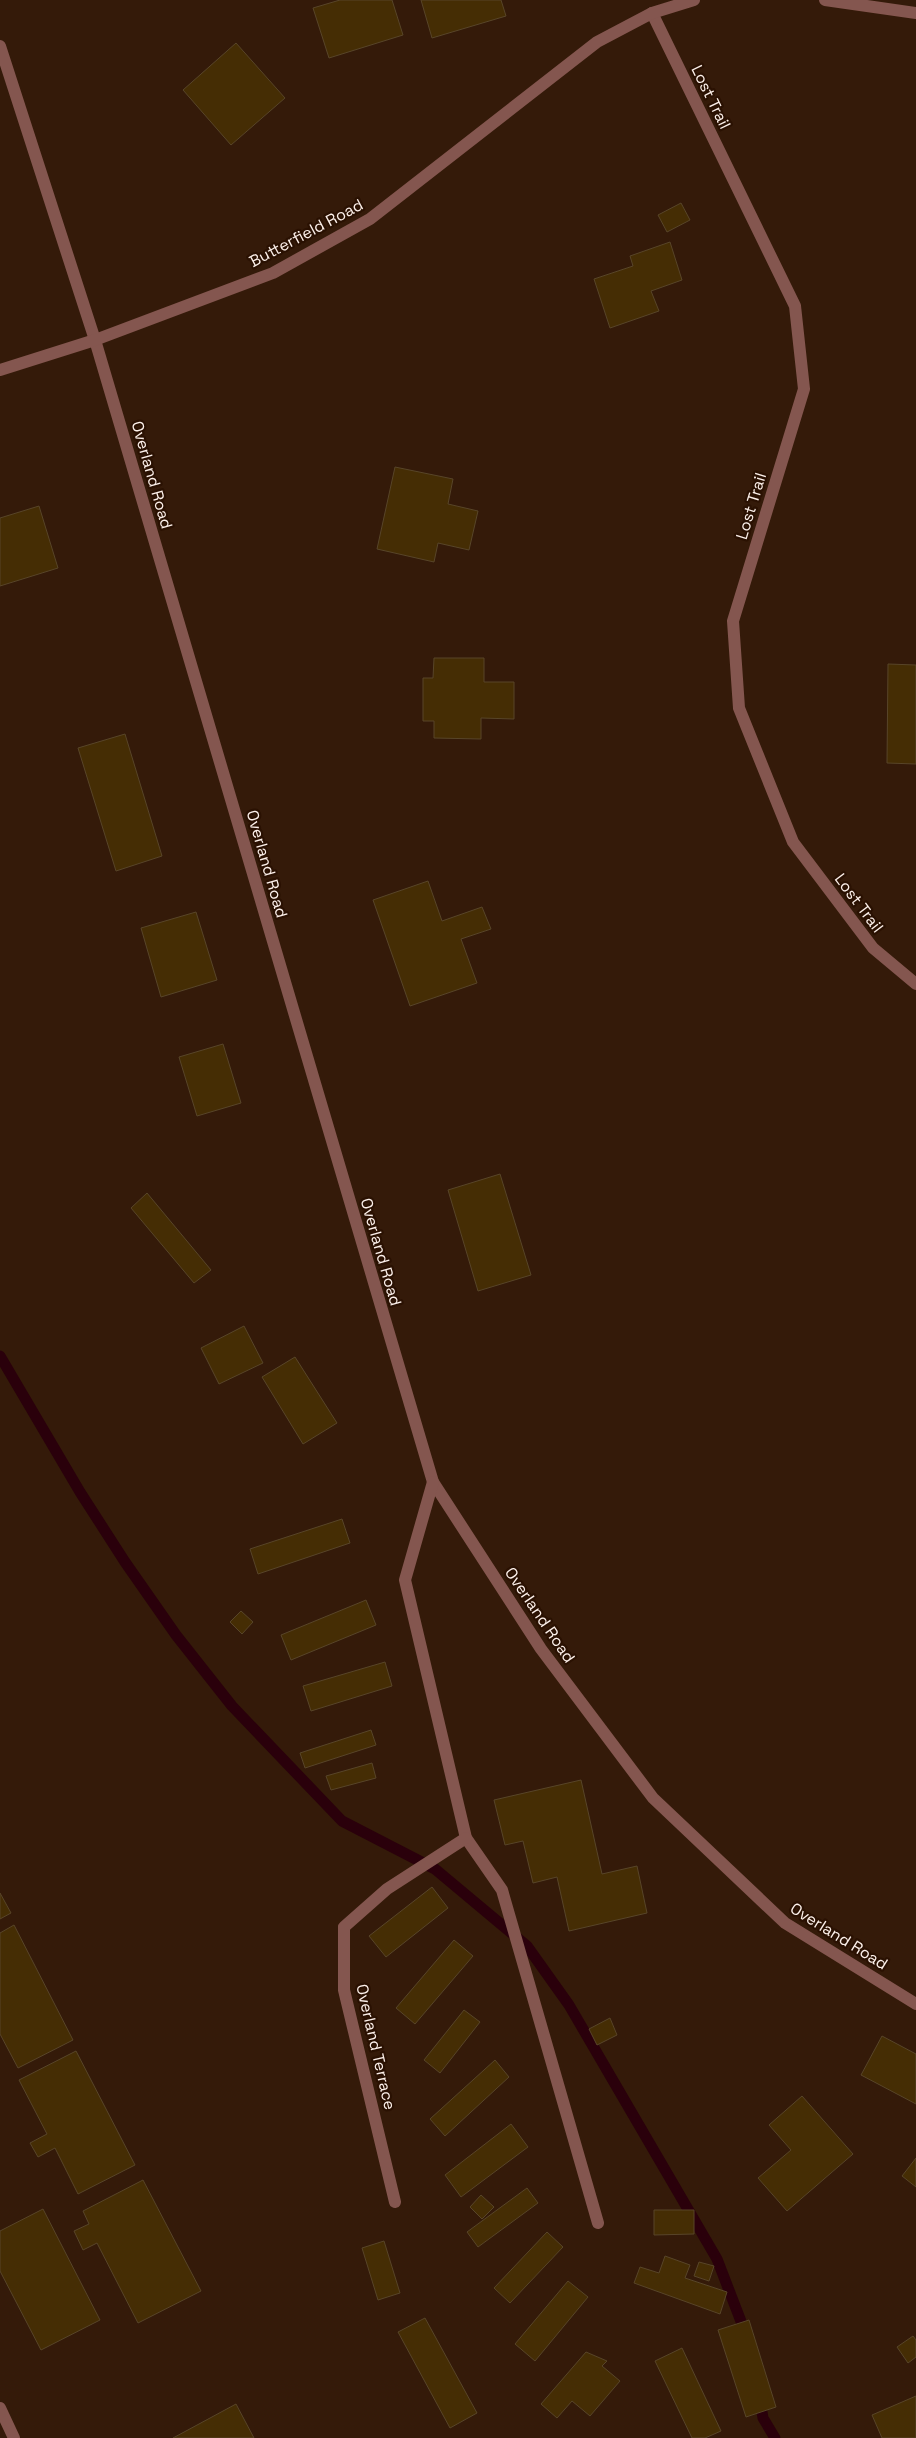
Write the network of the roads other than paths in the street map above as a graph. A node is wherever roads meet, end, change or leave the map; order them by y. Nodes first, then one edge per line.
1 (694, 0) edge
2 (825, 0) edge
3 (652, 13) junction
4 (916, 13) edge
5 (0, 46) edge
6 (95, 340) junction
7 (0, 370) edge
8 (916, 984) edge
9 (433, 1482) junction
10 (466, 1838) junction
11 (916, 2004) edge
12 (395, 2202) dead end
13 (598, 2223) dead end
14 (0, 2408) edge
15 (14, 2438) edge

1 - 3 street, Butterfield Road
2 - 4 street
3 - 6 street, Butterfield Road
3 - 8 street, Lost Trail
5 - 6 street
6 - 7 street, Butterfield Road
6 - 9 street, Overland Road
9 - 10 street
9 - 11 street, Overland Road
10 - 12 street, Overland Terrace
10 - 13 street
14 - 15 street

